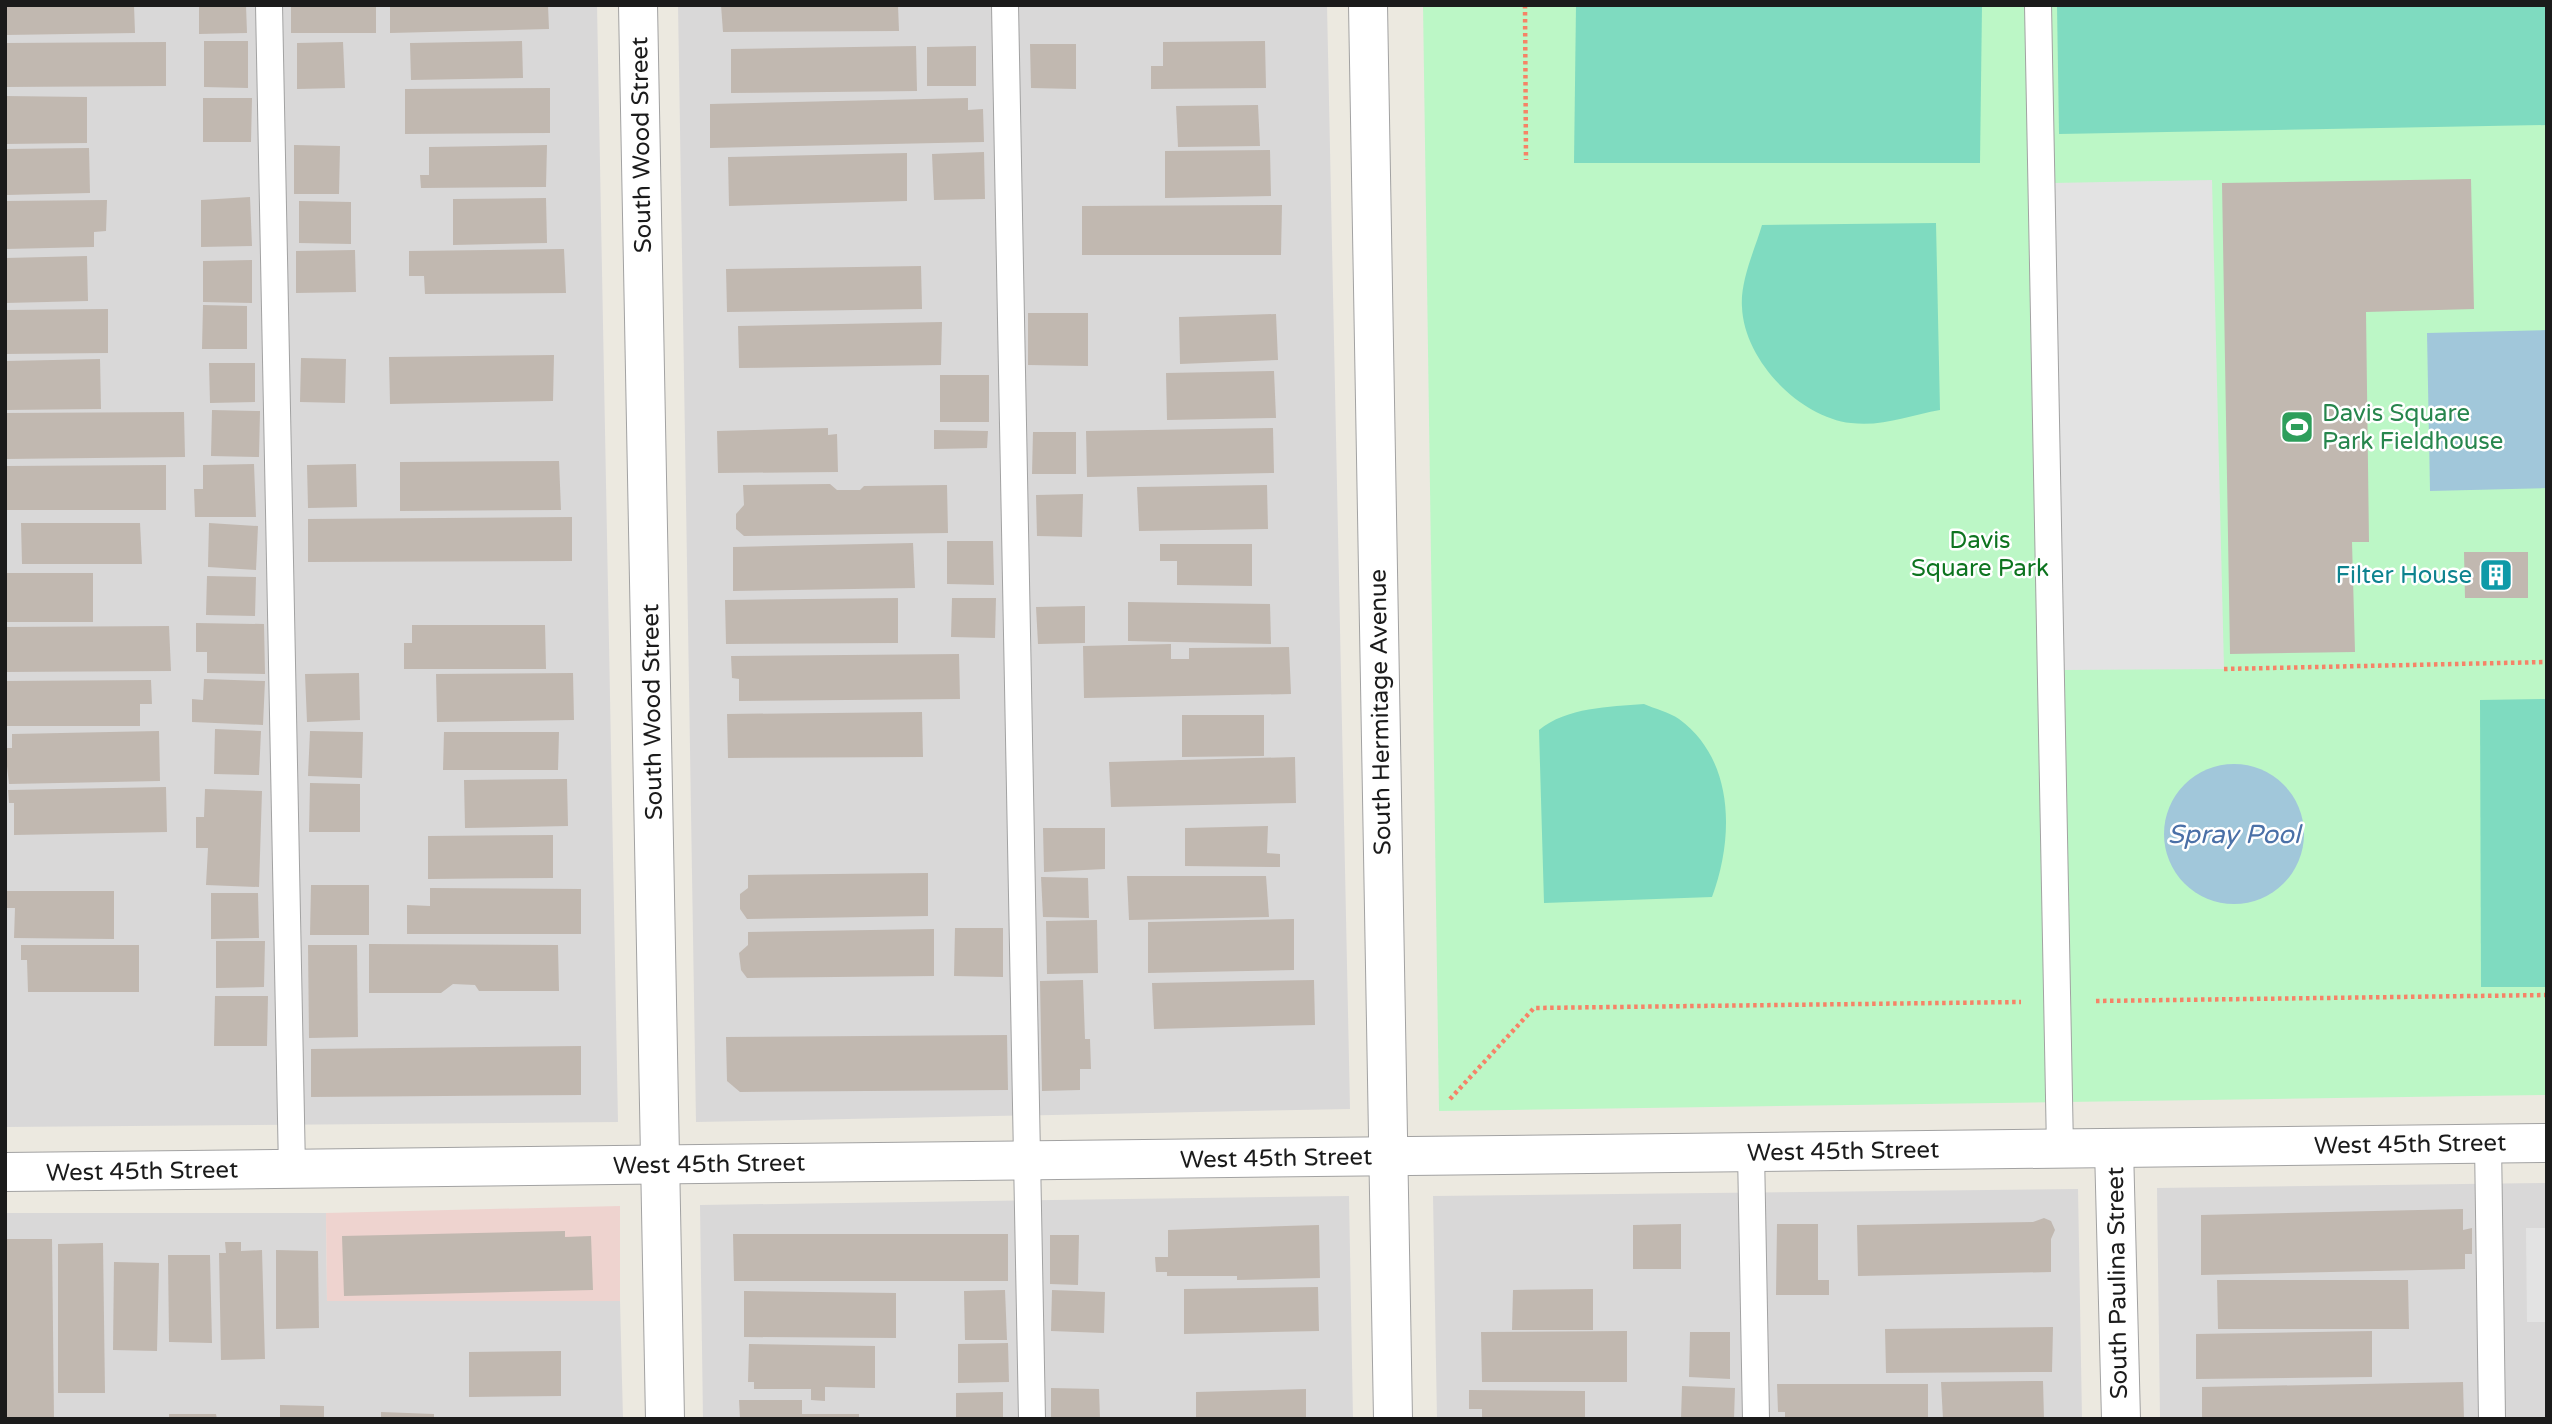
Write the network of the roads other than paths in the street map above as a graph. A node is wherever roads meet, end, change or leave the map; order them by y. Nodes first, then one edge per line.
1 (269, 5) edge
2 (638, 5) edge
3 (1004, 5) edge
4 (1368, 5) edge
5 (2038, 5) edge
6 (2487, 1143) junction
7 (2547, 1143) edge
8 (2114, 1148) junction
9 (2060, 1149) junction
10 (1751, 1152) junction
11 (1388, 1156) junction
12 (1027, 1161) junction
13 (660, 1165) junction
14 (292, 1169) junction
15 (5, 1172) edge
16 (665, 1419) edge
17 (1032, 1419) edge
18 (1393, 1419) edge
19 (1756, 1419) edge
20 (2121, 1419) edge
21 (2492, 1419) edge

1 - 14 lane
2 - 13 street, South Wood Street
3 - 12 lane
4 - 11 street, South Hermitage Avenue
5 - 9 lane
6 - 7 street, West 45th Street
6 - 8 street, West 45th Street
6 - 21 lane
8 - 9 street, West 45th Street
8 - 20 street, South Paulina Street
9 - 10 street, West 45th Street
10 - 11 street, West 45th Street
10 - 19 lane
11 - 12 street, West 45th Street
11 - 18 street, South Hermitage Avenue
12 - 13 street, West 45th Street
12 - 17 lane
13 - 14 street, West 45th Street
13 - 16 street, South Wood Street
14 - 15 street, West 45th Street

